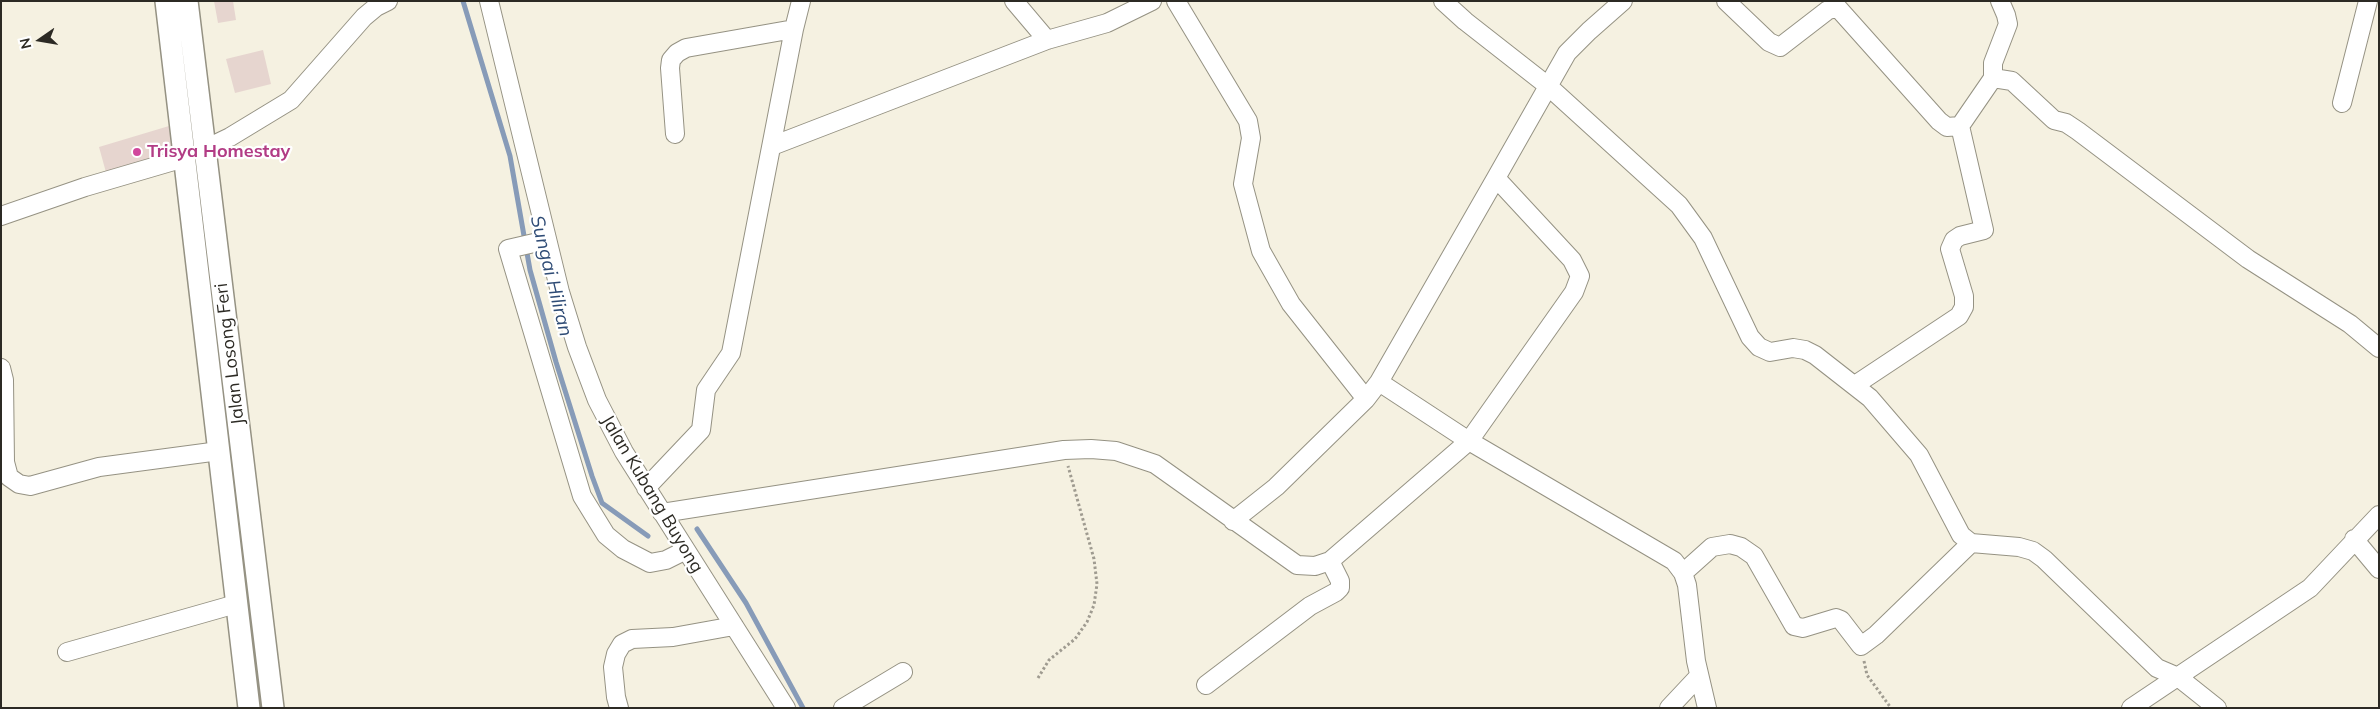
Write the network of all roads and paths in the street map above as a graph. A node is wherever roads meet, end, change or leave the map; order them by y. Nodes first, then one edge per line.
1 (166, 1) edge
2 (187, 1) edge
3 (388, 1) edge
4 (488, 1) edge
5 (801, 1) edge
6 (1014, 1) edge
7 (1152, 1) edge
8 (1176, 1) edge
9 (1443, 1) edge
10 (1623, 1) edge
11 (1726, 1) edge
12 (2000, 1) edge
13 (2368, 1) edge
14 (794, 30) junction
15 (1047, 40) junction
16 (1993, 78) junction
17 (1548, 86) junction
18 (2342, 103) dead end
19 (1960, 126) junction
20 (675, 134) dead end
21 (772, 146) junction
22 (205, 149) junction
23 (184, 158) junction
24 (1496, 178) junction
25 (1, 216) edge
26 (547, 240) junction
27 (2379, 348) edge
28 (1, 368) edge
29 (1379, 382) junction
30 (1855, 385) junction
31 (1366, 399) junction
32 (1469, 441) junction
33 (1064, 450) junction
34 (219, 452) junction
35 (646, 488) junction
36 (662, 513) junction
37 (2379, 515) edge
38 (1233, 521) junction
39 (2354, 539) junction
40 (1971, 543) junction
41 (686, 550) junction
42 (1330, 561) junction
43 (2379, 569) edge
44 (1683, 573) junction
45 (236, 604) junction
46 (734, 626) junction
47 (1861, 646) junction
48 (67, 652) dead end
49 (903, 672) dead end
50 (1699, 676) junction
51 (1038, 678) dead end
52 (2178, 678) junction
53 (1206, 685) dead end
54 (249, 708) edge
55 (272, 708) edge
56 (619, 708) edge
57 (786, 708) edge
58 (843, 708) edge
59 (1668, 708) edge
60 (1707, 708) edge
61 (1891, 708) edge
62 (2131, 708) edge
63 (2217, 708) edge

1 - 23 main road, Jalan Losong Feri
2 - 22 main road, Jalan Losong Feri
3 - 22 street
4 - 26 street, Jalan Kubang Buyong
5 - 14 street
6 - 15 street
7 - 15 street
8 - 31 street
9 - 17 street
10 - 17 street
11 - 19 street
12 - 16 street
13 - 18 street
14 - 20 street
14 - 21 street
15 - 21 street
16 - 19 street
16 - 27 street
17 - 24 street
17 - 30 street
19 - 30 street
21 - 35 street
22 - 55 main road, Jalan Losong Feri
23 - 25 street
23 - 34 main road, Jalan Losong Feri
24 - 29 street
24 - 32 street
26 - 35 street, Jalan Kubang Buyong
26 - 41 street
28 - 34 street
29 - 31 street
29 - 32 street
30 - 40 street
31 - 38 street
32 - 42 street
32 - 44 street
33 - 36 street
33 - 38 street
33 - 51 path
34 - 45 main road, Jalan Losong Feri
35 - 36 street, Jalan Kubang Buyong
36 - 41 street, Jalan Kubang Buyong
37 - 39 street
38 - 42 street
39 - 43 street
39 - 52 street
40 - 47 street
40 - 52 street
41 - 46 street, Jalan Kubang Buyong
42 - 53 street
44 - 47 street
44 - 50 street
45 - 48 street
45 - 54 main road, Jalan Losong Feri
46 - 56 street
46 - 57 street, Jalan Kubang Buyong
47 - 61 path
49 - 58 street
50 - 59 street
50 - 60 street
52 - 62 street
52 - 63 street

